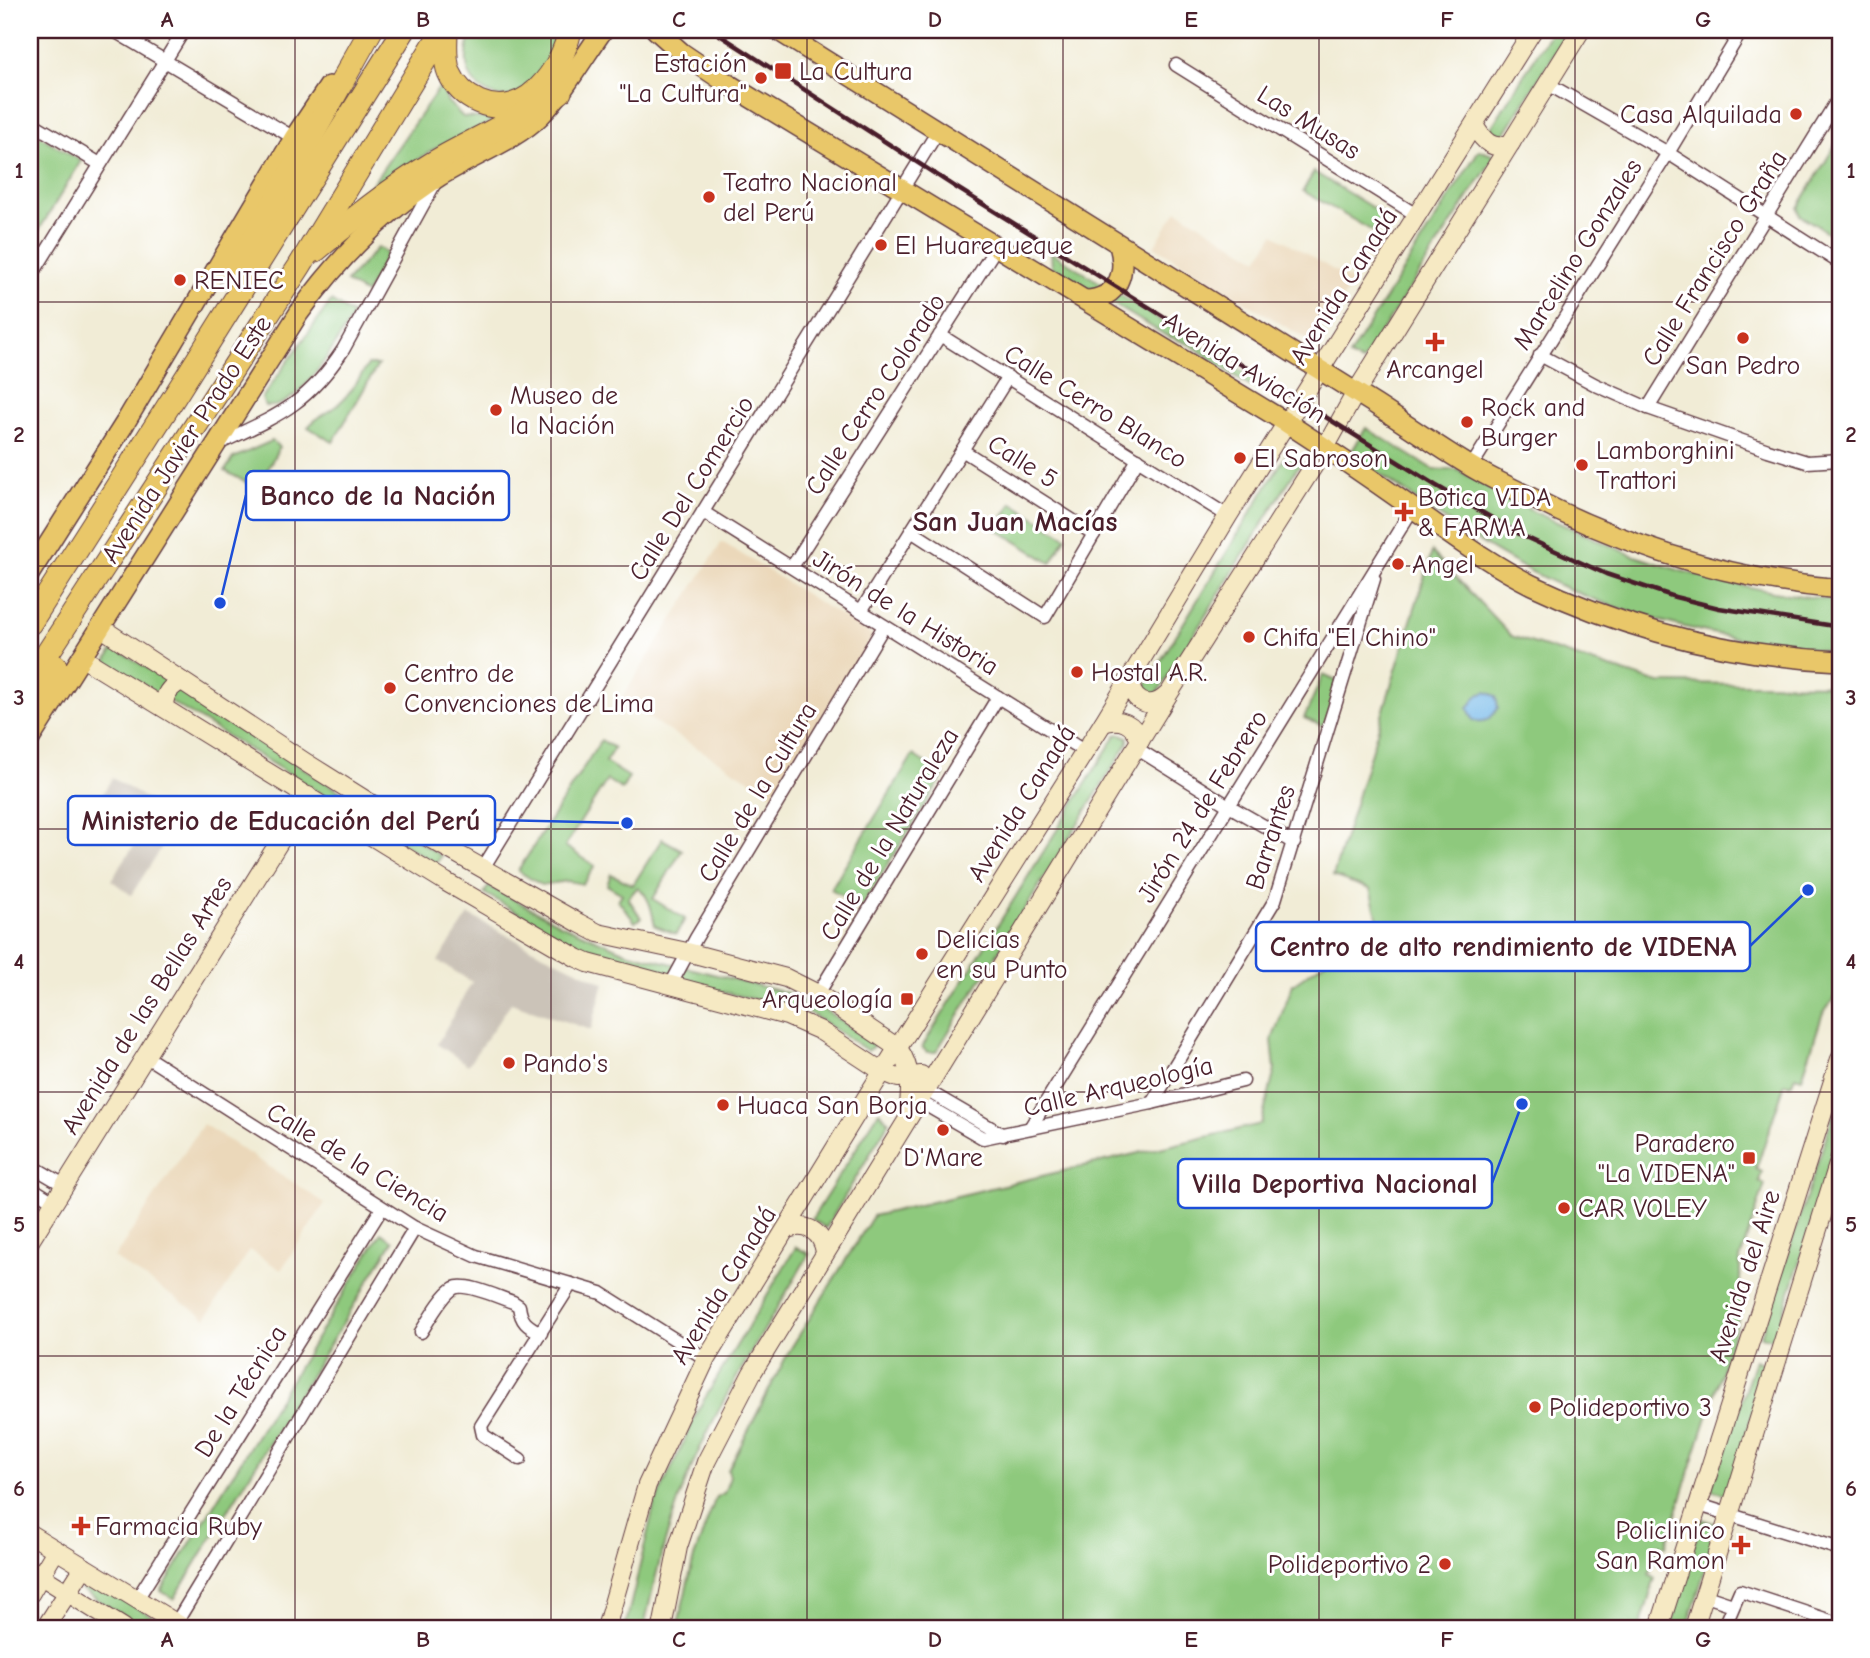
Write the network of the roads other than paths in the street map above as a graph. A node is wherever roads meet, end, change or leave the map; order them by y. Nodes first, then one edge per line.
1 (113, 30) edge
2 (184, 30) edge
3 (366, 30) edge
4 (372, 30) edge
5 (404, 30) edge
6 (444, 30) edge
7 (570, 30) edge
8 (603, 30) edge
9 (656, 30) edge
10 (1532, 30) edge
11 (1581, 30) edge
12 (1742, 30) edge
13 (783, 31) edge
14 (164, 62) junction
15 (1176, 65) dead end
16 (1548, 84) junction
17 (560, 92) junction
18 (1840, 96) edge
19 (30, 122) edge
20 (1474, 125) junction
21 (938, 131) junction
22 (294, 138) junction
23 (1511, 143) junction
24 (1668, 153) junction
25 (100, 164) junction
26 (439, 176) junction
27 (903, 188) junction
28 (1418, 216) junction
29 (1767, 216) junction
30 (998, 246) junction
31 (1119, 246) junction
32 (30, 252) edge
33 (42, 259) junction
34 (1840, 262) edge
35 (299, 267) junction
36 (30, 278) edge
37 (1086, 300) junction
38 (940, 335) junction
39 (1540, 355) junction
40 (1321, 370) junction
41 (1008, 377) junction
42 (178, 391) junction
43 (1356, 392) junction
44 (1648, 408) junction
45 (1287, 423) junction
46 (217, 444) junction
47 (1325, 447) junction
48 (962, 450) junction
49 (1138, 459) junction
50 (1840, 460) edge
51 (1471, 467) junction
52 (153, 491) junction
53 (1413, 508) junction
54 (703, 512) junction
55 (1228, 516) junction
56 (911, 531) junction
57 (1094, 534) junction
58 (1379, 561) junction
59 (792, 567) junction
60 (30, 573) edge
61 (54, 582) junction
62 (1840, 589) edge
63 (861, 611) junction
64 (30, 612) edge
65 (30, 622) edge
66 (884, 626) junction
67 (100, 627) junction
68 (81, 657) junction
69 (1840, 661) edge
70 (1131, 677) junction
71 (30, 680) edge
72 (181, 681) junction
73 (1168, 695) junction
74 (998, 697) junction
75 (30, 708) edge
76 (164, 708) junction
77 (1103, 723) junction
78 (30, 739) edge
79 (1138, 744) junction
80 (1084, 751) junction
81 (307, 796) junction
82 (1229, 806) junction
83 (1294, 844) junction
84 (483, 868) junction
85 (687, 952) junction
86 (671, 985) junction
87 (818, 994) junction
88 (898, 1048) junction
89 (145, 1056) junction
90 (1840, 1059) edge
91 (942, 1063) junction
92 (883, 1072) junction
93 (911, 1077) junction
94 (1243, 1081) dead end
95 (923, 1095) junction
96 (1152, 1103) junction
97 (907, 1121) junction
98 (1030, 1128) junction
99 (1840, 1158) edge
100 (30, 1165) edge
101 (1837, 1181) edge
102 (64, 1185) junction
103 (30, 1187) edge
104 (54, 1202) junction
105 (382, 1208) junction
106 (415, 1228) junction
107 (787, 1229) junction
108 (30, 1241) edge
109 (825, 1252) junction
110 (571, 1284) junction
111 (421, 1332) dead end
112 (541, 1333) junction
113 (1750, 1342) junction
114 (1779, 1352) junction
115 (706, 1359) junction
116 (520, 1459) dead end
117 (1699, 1505) junction
118 (1729, 1513) junction
119 (30, 1534) edge
120 (1840, 1549) edge
121 (56, 1550) junction
122 (84, 1567) junction
123 (35, 1572) edge
124 (67, 1592) junction
125 (30, 1594) edge
126 (1703, 1595) junction
127 (137, 1599) junction
128 (1733, 1605) junction
129 (1728, 1619) dead end
130 (1840, 1624) edge
131 (180, 1626) edge
132 (45, 1628) edge
133 (124, 1628) edge
134 (606, 1628) edge
135 (662, 1628) edge
136 (1659, 1628) edge
137 (1694, 1628) edge

1 - 14 street
2 - 14 street
3 - 22 main road
4 - 42 highway
5 - 42 highway, Avenida Javier Prado Este
6 - 7 highway
6 - 35 highway, Avenida Javier Prado Este
8 - 17 main road, Avenida Javier Prado Este
9 - 27 main road, Avenida Aviación
10 - 20 main road, Avenida Canadá
11 - 16 main road
12 - 24 street, Marcelino Gonzales
13 - 21 main road, Avenida Aviación
14 - 22 street
14 - 25 street
15 - 28 street, Las Musas
16 - 23 main road
16 - 24 street
17 - 26 main road, Avenida Javier Prado Este
17 - 35 highway
18 - 29 street, Calle Francisco Graña
19 - 25 street
20 - 23 main road
20 - 28 main road, Avenida Canadá
21 - 27 street, Calle Del Comercio
21 - 31 main road, Avenida Aviación
22 - 60 main road
23 - 43 main road
24 - 29 street
24 - 39 street, Marcelino Gonzales
25 - 33 street
26 - 46 main road, Avenida Javier Prado Este
26 - 46 street
27 - 30 main road, Avenida Aviación
27 - 54 street, Calle Del Comercio
28 - 40 main road, Avenida Canadá
29 - 34 street
29 - 44 street, Calle Francisco Graña
30 - 37 main road, Avenida Aviación
30 - 38 street, Calle Cerro Colorado
31 - 37 main road
31 - 40 main road, Avenida Aviación
32 - 33 street
33 - 36 street
35 - 52 highway, Avenida Javier Prado Este
37 - 45 main road, Avenida Aviación
38 - 41 street, Calle Cerro Blanco
38 - 59 street, Calle Cerro Colorado
39 - 44 street
39 - 51 street, Marcelino Gonzales
40 - 43 main road, Avenida Aviación
40 - 45 main road, Avenida Canadá
41 - 48 street
41 - 49 street, Calle Cerro Blanco
42 - 61 highway, Avenida Javier Prado Este
43 - 47 main road
43 - 51 main road, Avenida Aviación
44 - 50 street
45 - 47 main road, Avenida Aviación
45 - 55 main road, Avenida Canadá
46 - 67 main road, Avenida Javier Prado Este
47 - 53 main road, Avenida Aviación
47 - 73 main road
48 - 56 street
48 - 57 street, Calle 5
49 - 55 street, Calle Cerro Blanco
49 - 57 street
51 - 62 main road, Avenida Aviación
52 - 71 highway, Avenida Javier Prado Este
52 - 75 highway
53 - 58 street, Jirón 24 de Febrero
53 - 69 main road, Avenida Aviación
54 - 59 street, Jirón de la Historia
54 - 84 street, Calle Del Comercio
55 - 70 main road, Avenida Canadá
56 - 57 street
56 - 63 street
58 - 82 street, Jirón 24 de Febrero
58 - 83 street, Barrantes
59 - 63 street, Jirón de la Historia
61 - 64 highway
61 - 65 highway, Avenida Javier Prado Este
63 - 66 street, Jirón de la Historia
66 - 74 street, Jirón de la Historia
66 - 85 street, Calle de la Cultura
67 - 68 main road, Avenida Javier Prado Este
67 - 72 main road
68 - 76 main road
68 - 78 main road, Avenida Javier Prado Este
70 - 73 main road
70 - 77 main road, Avenida Canadá
72 - 76 main road
72 - 84 main road
73 - 79 main road
74 - 80 street, Jirón de la Historia
74 - 87 street, Calle de la Naturaleza
76 - 81 main road
77 - 79 main road
77 - 80 main road, Avenida Canadá
79 - 82 street
79 - 91 main road
80 - 88 main road, Avenida Canadá
81 - 86 main road
81 - 89 main road, Avenida de las Bellas Artes
82 - 83 street
82 - 98 street, Jirón 24 de Febrero
83 - 96 street, Barrantes
84 - 85 main road
85 - 86 street, Calle de la Cultura
85 - 87 main road
86 - 92 main road
87 - 88 main road
88 - 92 main road, Avenida Canadá
88 - 93 main road
89 - 102 main road, Avenida de las Bellas Artes
89 - 105 street, Calle de la Ciencia
90 - 113 main road, Avenida del Aire
91 - 93 main road
91 - 95 main road
92 - 93 main road
92 - 107 main road, Avenida Canadá
93 - 97 main road
94 - 96 street, Calle Arqueología
95 - 97 main road
95 - 98 street, Calle Arqueología
96 - 98 street, Calle Arqueología
97 - 109 main road
99 - 101 main road
100 - 102 street
101 - 114 main road
102 - 104 main road, Avenida de las Bellas Artes
103 - 104 street
104 - 108 main road, Avenida de las Bellas Artes
105 - 106 street, Calle de la Ciencia
105 - 127 street, De la Técnica
106 - 110 street, Calle de la Ciencia
106 - 131 street
107 - 109 main road
107 - 115 main road, Avenida Canadá
109 - 135 main road
110 - 112 street
110 - 115 street, Calle de la Ciencia
111 - 112 street
112 - 116 street
113 - 114 main road
113 - 117 main road, Avenida del Aire
114 - 118 main road
115 - 134 main road, Avenida Canadá
117 - 118 street
117 - 136 main road, Avenida del Aire
118 - 120 street
118 - 126 main road
119 - 121 main road
121 - 122 main road
121 - 123 main road
122 - 124 main road
122 - 127 main road
123 - 124 main road
123 - 125 main road
124 - 132 main road
124 - 133 main road
126 - 128 street
126 - 137 main road
127 - 131 main road
128 - 129 street
128 - 130 street

